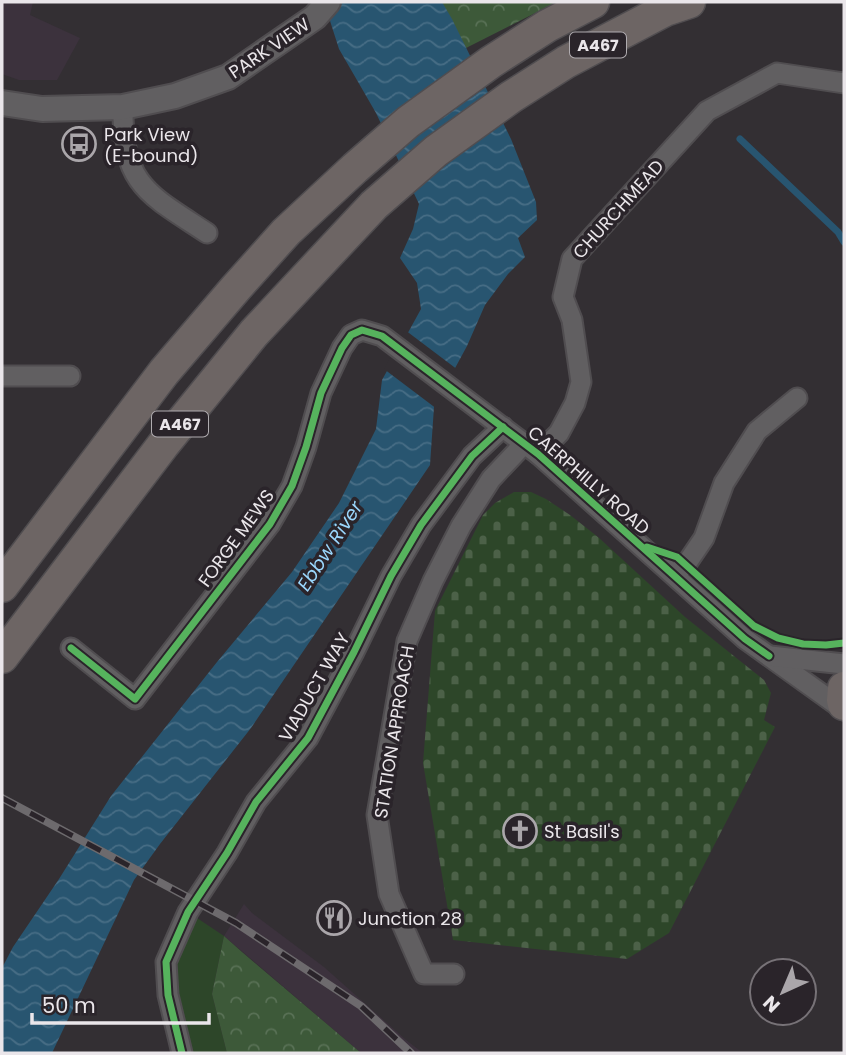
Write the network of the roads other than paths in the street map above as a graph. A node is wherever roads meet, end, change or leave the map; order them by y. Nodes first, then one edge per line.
1 (593, 2) edge
2 (689, 2) edge
3 (321, 9) edge
4 (844, 83) edge
5 (2, 103) edge
6 (123, 107) junction
7 (207, 233) dead end
8 (382, 336) joint
9 (2, 376) edge
10 (69, 376) dead end
11 (797, 398) dead end
12 (503, 427) junction
13 (531, 449) junction
14 (675, 575) junction
15 (2, 586) edge
16 (71, 648) dead end
17 (769, 656) junction
18 (2, 657) edge
19 (844, 664) edge
20 (844, 688) edge
21 (844, 704) edge
22 (844, 710) edge
23 (454, 974) dead end
24 (182, 1053) edge

1 - 15 main road, A467
2 - 18 main road, A467
3 - 6 street, PARK VIEW
4 - 13 street, CHURCHMEAD
5 - 6 street, PARK VIEW
6 - 7 street
8 - 12 street, CAERPHILLY ROAD
8 - 16 street, FORGE MEWS
9 - 10 street
11 - 14 street
12 - 13 street, CAERPHILLY ROAD
12 - 24 street, VIADUCT WAY
13 - 14 street, CAERPHILLY ROAD
13 - 23 street, STATION APPROACH
14 - 17 street, CAERPHILLY ROAD
17 - 19 street
17 - 22 street, CAERPHILLY ROAD
20 - 21 main road

